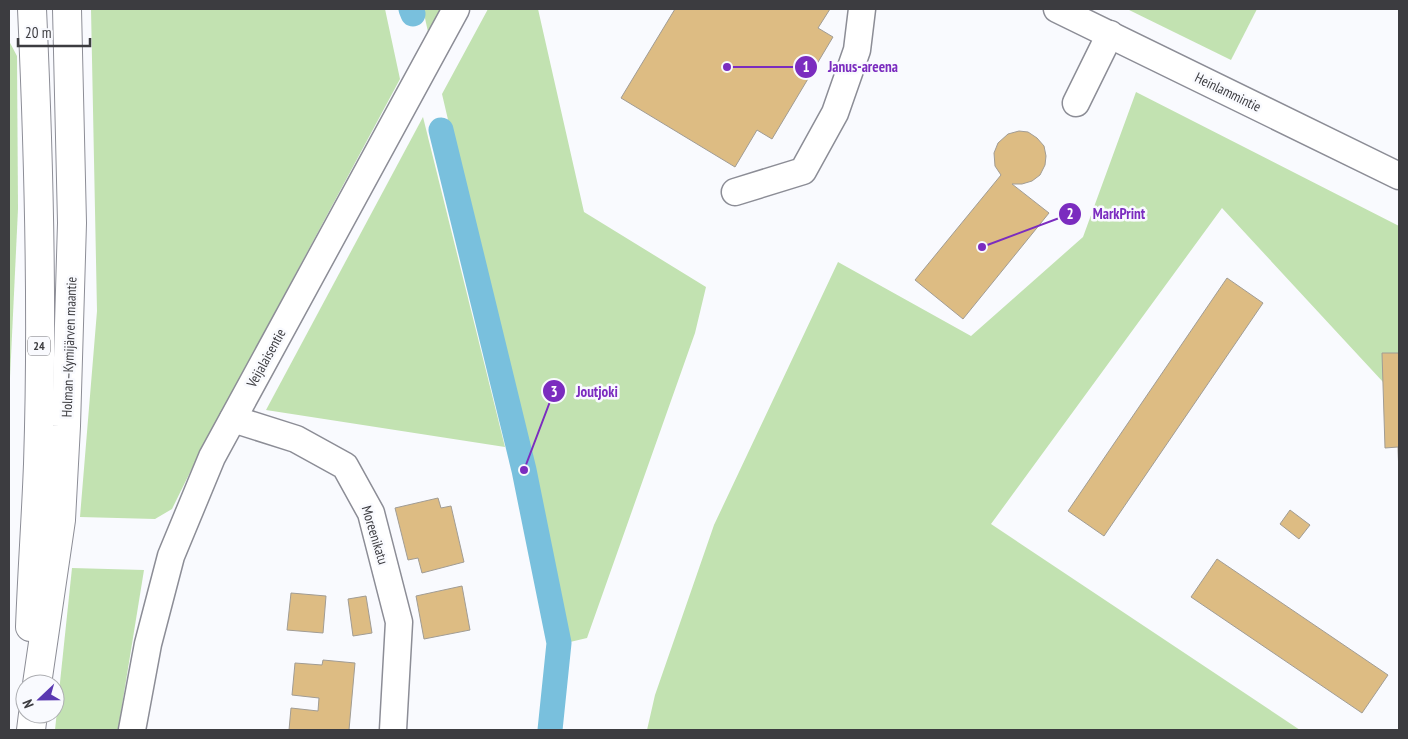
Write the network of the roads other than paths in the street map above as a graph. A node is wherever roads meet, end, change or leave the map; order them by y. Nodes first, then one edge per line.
1 (32, 9) edge
2 (67, 9) edge
3 (456, 9) edge
4 (862, 9) edge
5 (1057, 9) edge
6 (1110, 34) junction
7 (1076, 103) dead end
8 (1399, 176) edge
9 (735, 192) dead end
10 (233, 419) junction
11 (29, 674) edge
12 (39, 674) edge
13 (132, 730) edge
14 (393, 730) edge

1 - 11 highway, Holman–Kymijärven maantie / 24
2 - 12 highway, Holman–Kymijärven maantie / 24
3 - 10 street, Veijalaisentie
4 - 9 street
5 - 6 street, Heinlammintie
6 - 7 street
6 - 8 street, Heinlammintie
10 - 13 street, Veijalaisentie
10 - 14 street, Moreenikatu

